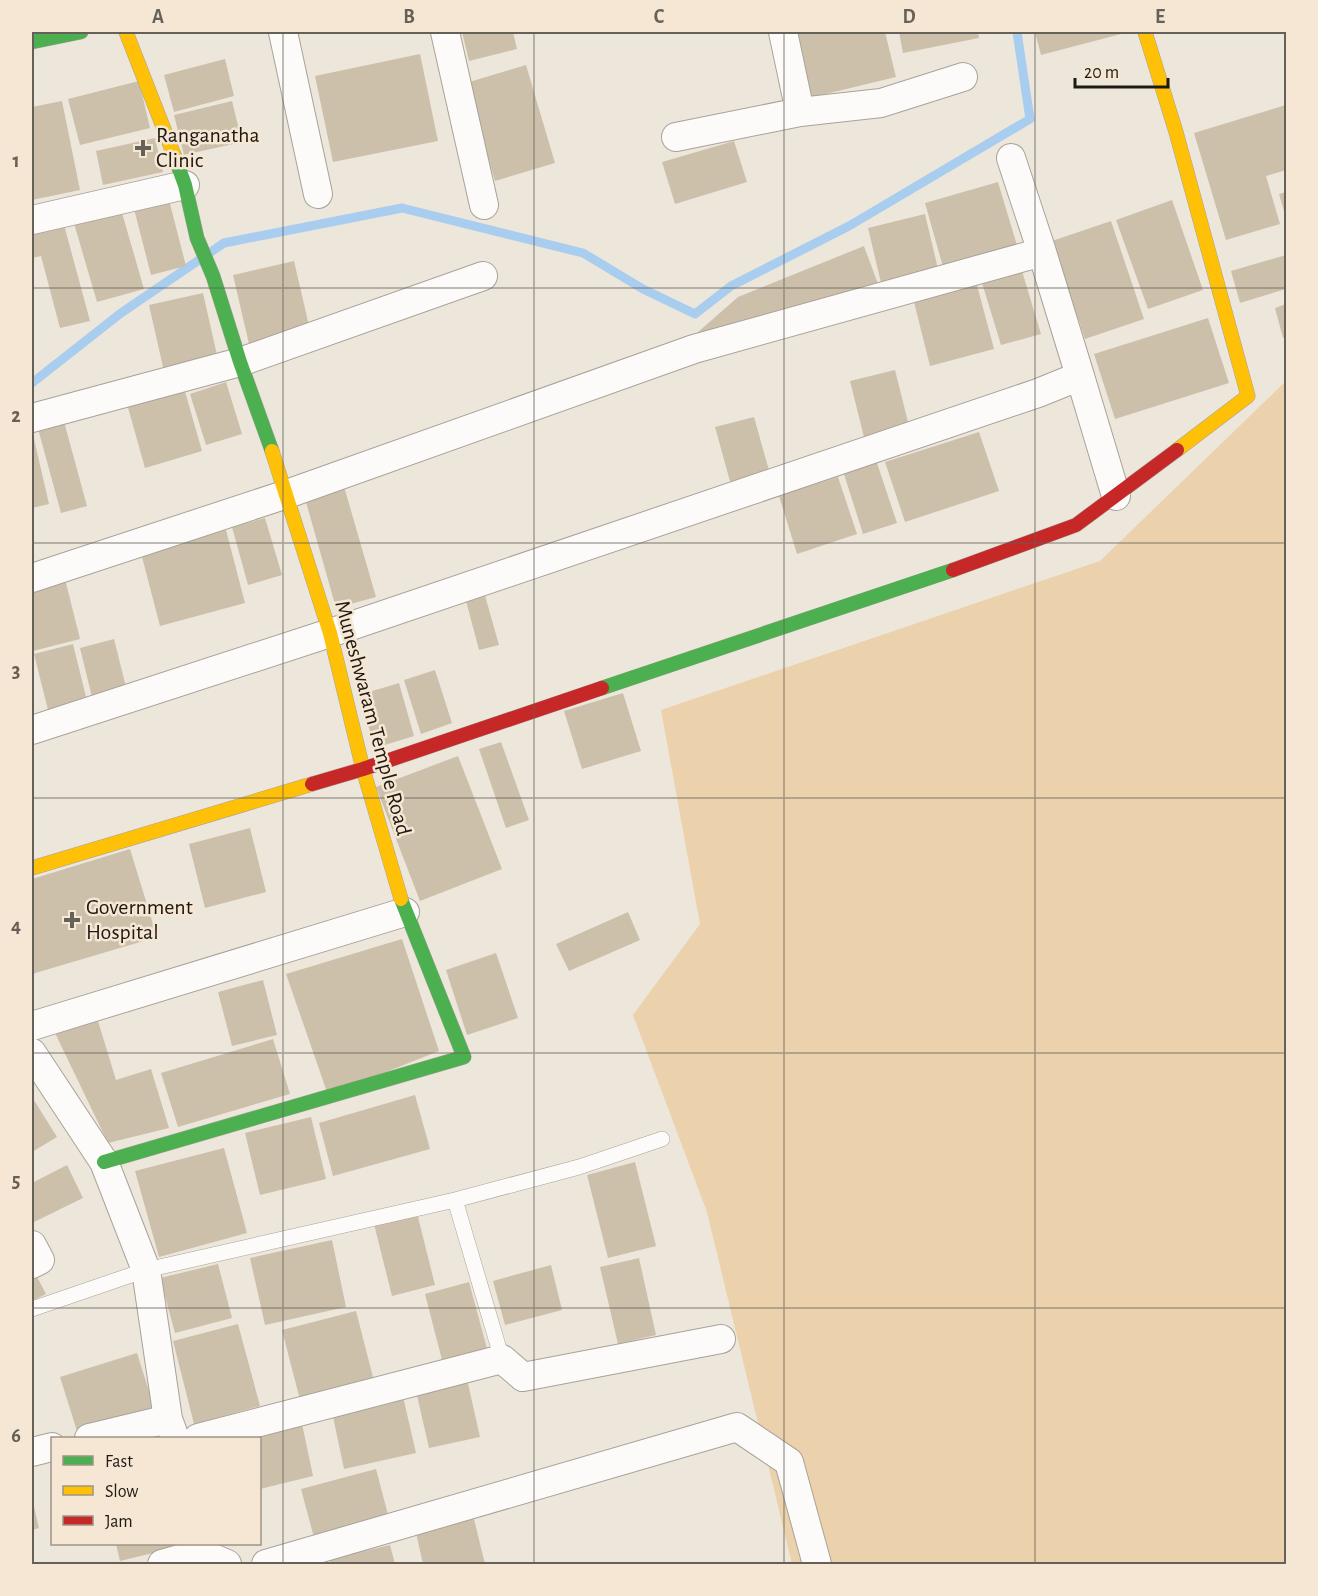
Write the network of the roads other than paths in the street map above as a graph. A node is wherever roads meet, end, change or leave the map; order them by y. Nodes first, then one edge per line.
1 (81, 32) edge
2 (126, 32) edge
3 (283, 32) edge
4 (445, 32) edge
5 (783, 32) edge
6 (1145, 32) edge
7 (32, 42) edge
8 (963, 77) dead end
9 (800, 112) junction
10 (675, 137) dead end
11 (1011, 158) dead end
12 (184, 185) junction
13 (318, 194) dead end
14 (484, 205) dead end
15 (32, 220) edge
16 (1042, 252) junction
17 (483, 276) dead end
18 (240, 362) junction
19 (1080, 376) junction
20 (32, 418) edge
21 (287, 494) junction
22 (1116, 496) junction
23 (32, 578) edge
24 (330, 633) junction
25 (32, 730) edge
26 (363, 770) junction
27 (32, 868) edge
28 (405, 912) junction
29 (32, 1026) edge
30 (32, 1053) edge
31 (662, 1139) dead end
32 (104, 1162) junction
33 (455, 1200) junction
34 (32, 1245) edge
35 (32, 1264) edge
36 (146, 1269) junction
37 (32, 1308) edge
38 (721, 1339) dead end
39 (502, 1359) junction
40 (172, 1429) edge
41 (98, 1437) edge
42 (202, 1437) edge
43 (51, 1447) edge
44 (32, 1452) edge
45 (201, 1554) edge
46 (162, 1564) edge
47 (227, 1564) edge
48 (266, 1564) edge
49 (817, 1564) edge

1 - 7 street
2 - 12 street, Muneshwaram Temple Road
3 - 13 street
4 - 14 street
5 - 9 street
6 - 22 street
8 - 9 street
9 - 10 street
11 - 16 street
12 - 15 street
12 - 18 street, Muneshwaram Temple Road
16 - 19 street
16 - 21 street
17 - 18 street
18 - 20 street
18 - 21 street, Muneshwaram Temple Road
19 - 22 street
19 - 24 street
21 - 23 street
21 - 24 street, Muneshwaram Temple Road
22 - 26 street
24 - 25 street
24 - 26 street, Muneshwaram Temple Road
26 - 27 street
26 - 28 street, Muneshwaram Temple Road
28 - 29 street
28 - 32 street, Muneshwaram Temple Road
30 - 32 street
31 - 33 lane
32 - 36 street
33 - 36 lane
33 - 39 lane
34 - 35 street
36 - 37 lane
36 - 40 street
38 - 39 street
39 - 42 street
40 - 41 street
43 - 44 street
45 - 46 street
45 - 47 street
48 - 49 street

